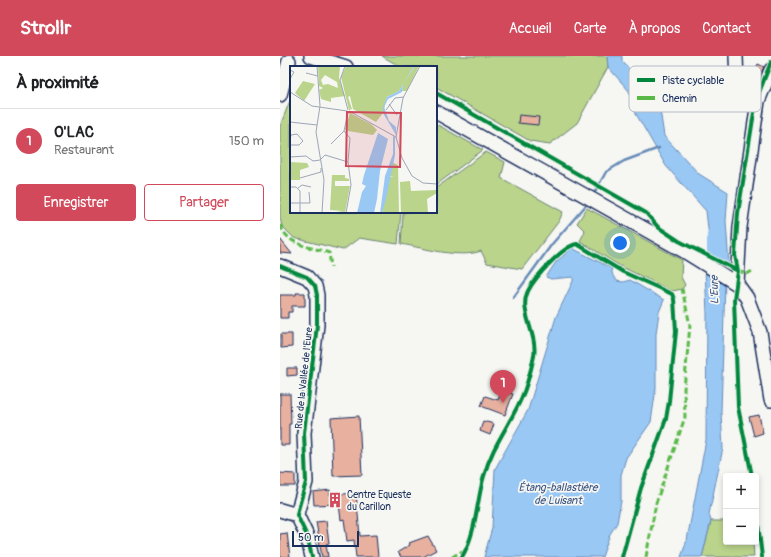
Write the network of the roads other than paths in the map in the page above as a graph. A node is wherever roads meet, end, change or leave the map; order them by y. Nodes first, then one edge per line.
1 (310, 56) edge
2 (736, 56) edge
3 (290, 58) edge
4 (343, 66) edge
5 (736, 66) edge
6 (771, 70) edge
7 (761, 94) edge
8 (280, 95) edge
9 (756, 112) edge
10 (437, 113) edge
11 (280, 266) edge
12 (732, 281) junction
13 (771, 400) edge
14 (280, 510) edge
15 (298, 515) junction
16 (312, 557) edge

1 - 4 street
2 - 5 street
3 - 8 street
6 - 7 street
9 - 12 street
10 - 12 street
11 - 15 street, Rue de la Vallée de l'Eure
12 - 13 street
14 - 15 street
15 - 16 street

